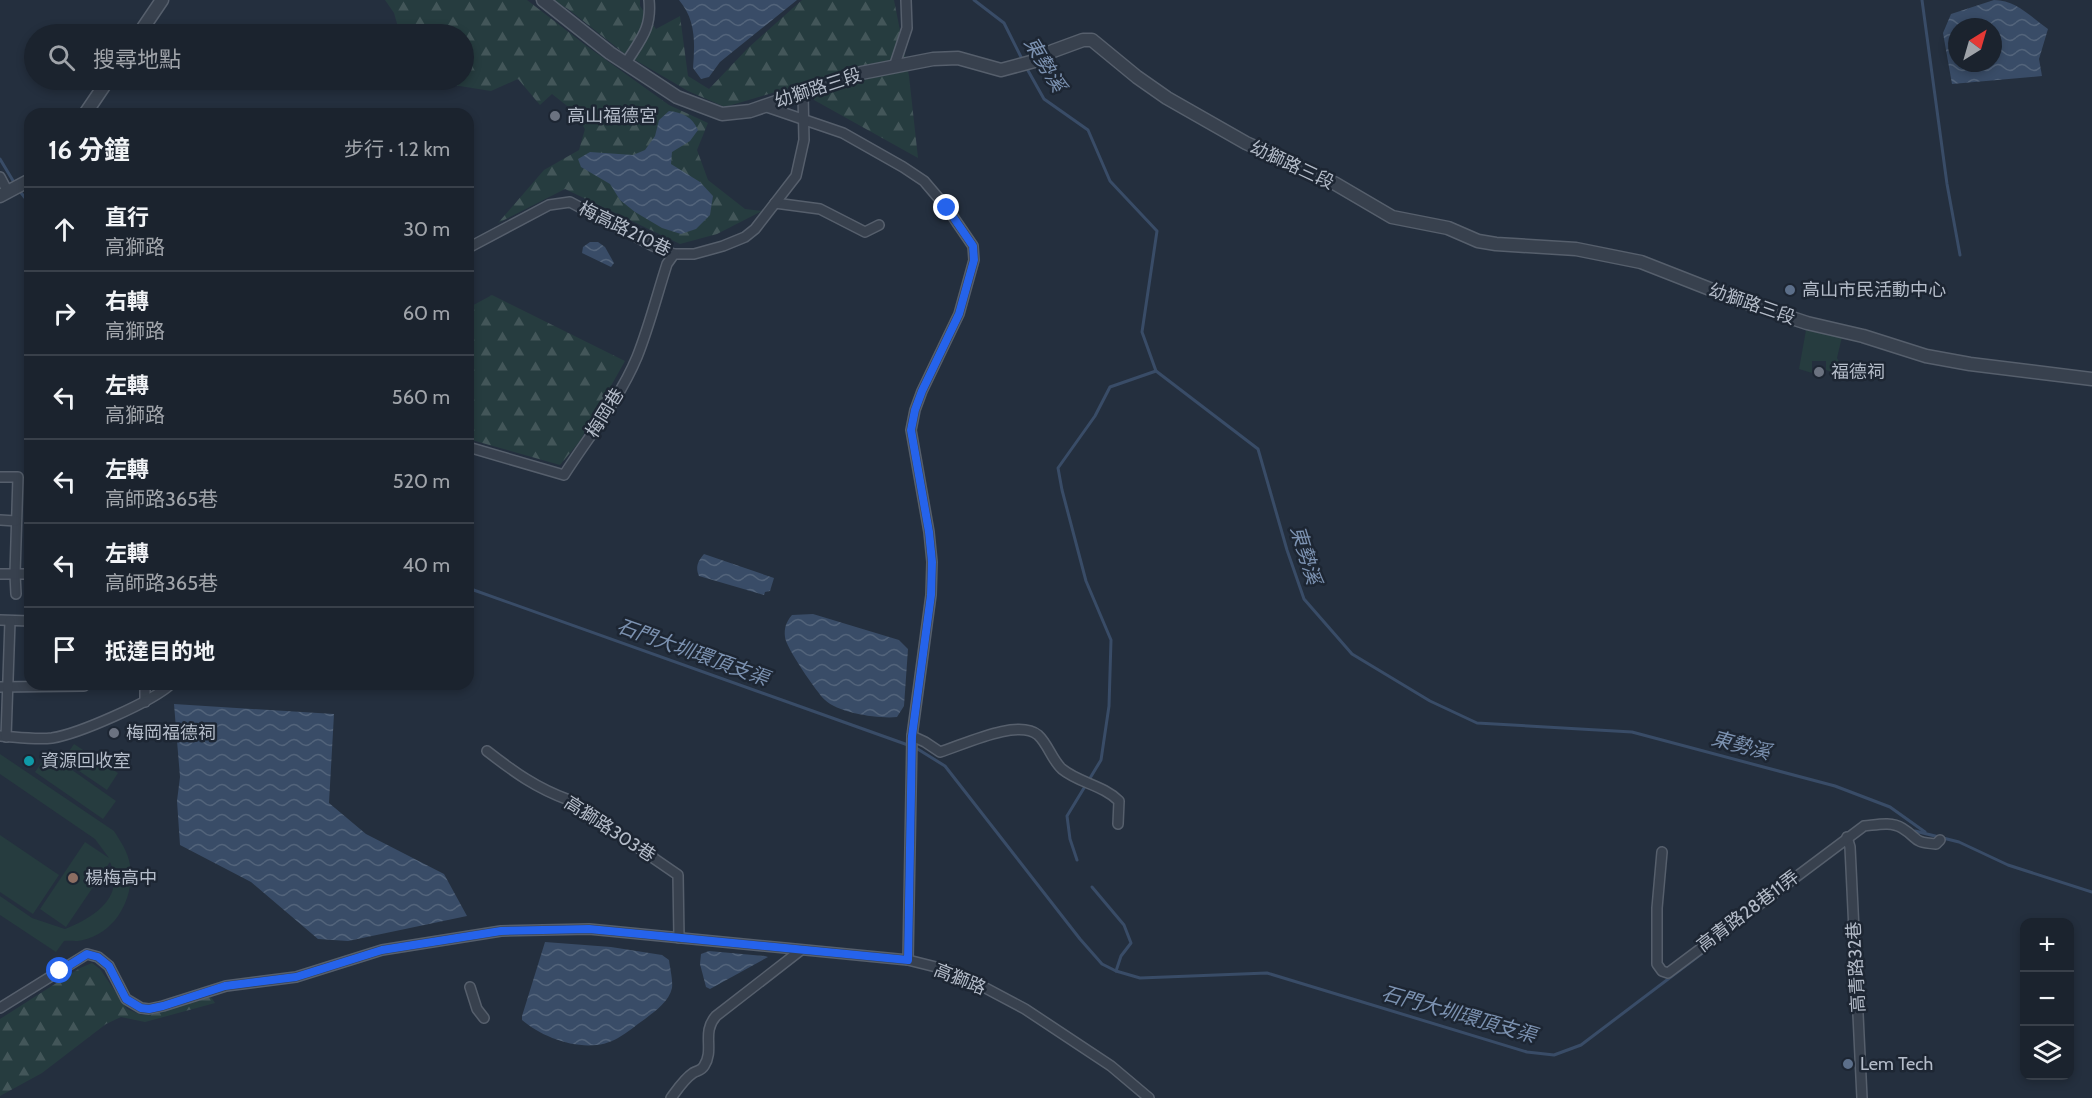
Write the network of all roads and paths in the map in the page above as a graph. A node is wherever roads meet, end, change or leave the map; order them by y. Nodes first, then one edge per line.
1 (162, 0) edge
2 (543, 0) edge
3 (650, 0) edge
4 (906, 0) edge
5 (146, 24) edge
6 (626, 63) junction
7 (894, 67) junction
8 (101, 90) edge
9 (803, 93) junction
10 (764, 106) junction
11 (89, 108) edge
12 (802, 119) junction
13 (0, 177) edge
14 (19, 187) edge
15 (775, 202) junction
16 (879, 225) dead end
17 (474, 245) edge
18 (674, 254) junction
19 (2092, 380) edge
20 (474, 449) edge
21 (0, 477) edge
22 (0, 520) edge
23 (16, 520) junction
24 (0, 574) edge
25 (15, 574) junction
26 (24, 574) edge
27 (16, 594) dead end
28 (5, 621) edge
29 (24, 621) edge
30 (3, 687) edge
31 (24, 687) edge
32 (145, 690) edge
33 (162, 690) edge
34 (145, 702) junction
35 (3, 736) edge
36 (912, 736) junction
37 (487, 751) dead end
38 (1118, 824) dead end
39 (1847, 837) junction
40 (1940, 840) dead end
41 (1662, 852) dead end
42 (679, 938) junction
43 (801, 950) junction
44 (908, 960) junction
45 (470, 987) dead end
46 (0, 1008) edge
47 (484, 1018) dead end
48 (671, 1098) edge
49 (1149, 1098) edge
50 (1862, 1098) edge

1 - 5 street
2 - 6 street, 幼獅路三段
3 - 6 street
4 - 7 street
6 - 10 street, 幼獅路三段
7 - 9 street, 幼獅路三段
7 - 19 street, 幼獅路三段
8 - 11 street
9 - 10 street, 幼獅路三段
9 - 12 street, 梅高路210巷
10 - 12 street
12 - 15 street, 梅高路210巷
12 - 36 street
13 - 14 street
15 - 16 street
15 - 18 street, 梅高路210巷
17 - 18 street, 梅高路210巷
18 - 20 street, 梅岡巷
21 - 23 street
22 - 23 street
23 - 25 street
24 - 25 street
25 - 26 street
25 - 27 street
28 - 29 street
28 - 30 street
30 - 31 street
30 - 35 street
32 - 34 street
33 - 34 street
34 - 35 street
36 - 38 street
36 - 44 street
37 - 42 street, 高獅路303巷
39 - 40 street, 高青路28巷11弄
39 - 41 street, 高青路28巷11弄
39 - 50 street, 高青路32巷
42 - 43 street, 高獅路
42 - 46 street, 高獅路
43 - 44 street, 高獅路
43 - 48 street
44 - 49 street, 高獅路
45 - 47 street

